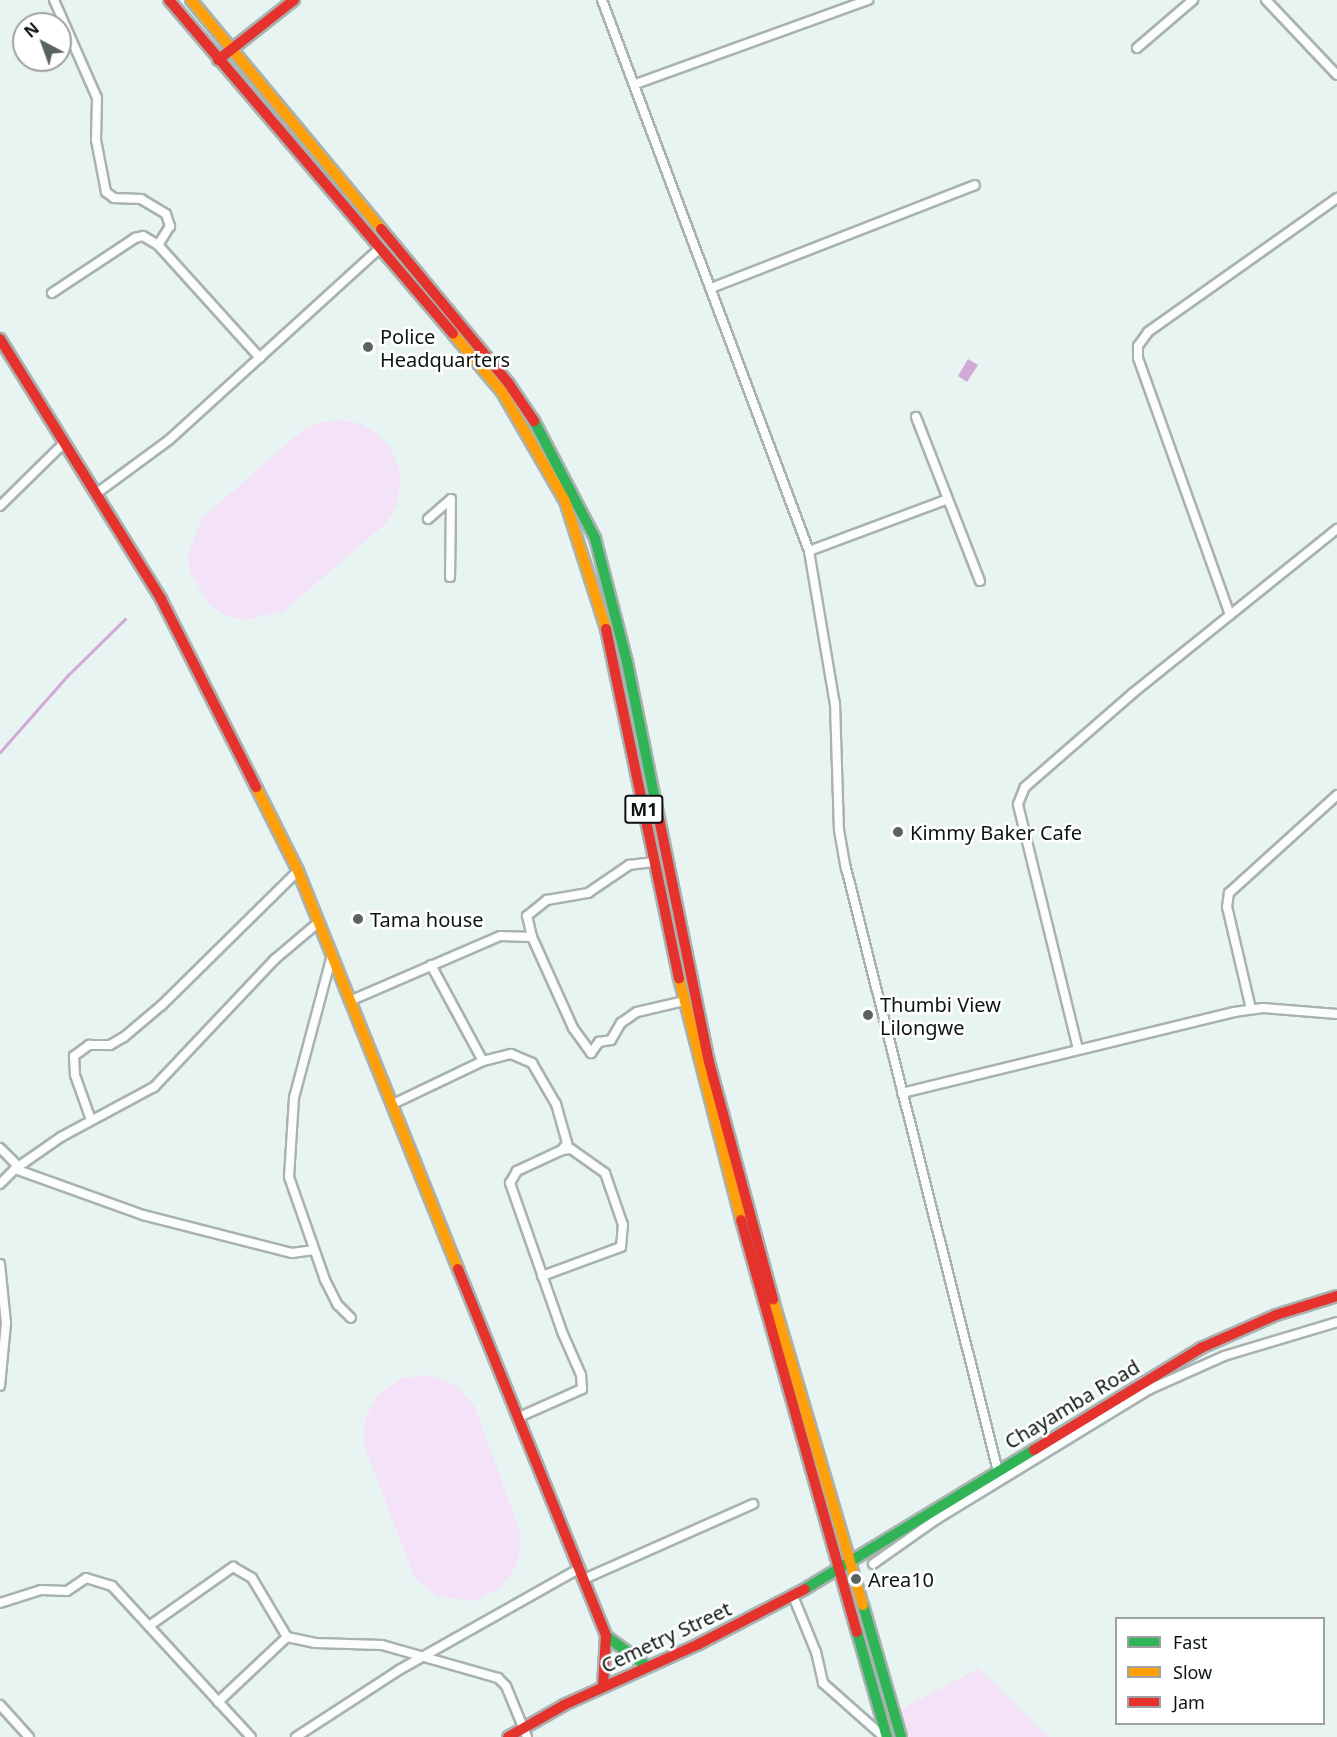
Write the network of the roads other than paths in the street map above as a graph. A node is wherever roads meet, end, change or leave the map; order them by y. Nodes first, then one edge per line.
1 (54, 0) edge
2 (169, 0) edge
3 (191, 0) edge
4 (294, 0) edge
5 (602, 0) edge
6 (868, 0) edge
7 (1192, 0) edge
8 (1266, 0) edge
9 (1137, 48) dead end
10 (230, 51) junction
11 (218, 60) junction
12 (1337, 75) edge
13 (636, 84) junction
14 (975, 185) dead end
15 (1337, 198) edge
16 (158, 245) junction
17 (380, 248) junction
18 (711, 288) junction
19 (52, 293) dead end
20 (0, 339) edge
21 (260, 358) junction
22 (916, 417) dead end
23 (64, 443) junction
24 (97, 493) junction
25 (948, 499) junction
26 (0, 506) edge
27 (428, 519) dead end
28 (1337, 529) edge
29 (809, 551) junction
30 (450, 577) dead end
31 (980, 581) dead end
32 (1230, 615) junction
33 (1337, 795) edge
34 (654, 862) junction
35 (298, 871) junction
36 (319, 922) junction
37 (532, 937) junction
38 (333, 953) junction
39 (430, 965) junction
40 (352, 1000) junction
41 (684, 1001) junction
42 (1251, 1009) junction
43 (1337, 1014) edge
44 (1078, 1049) junction
45 (483, 1061) junction
46 (902, 1093) junction
47 (393, 1104) junction
48 (91, 1120) junction
49 (0, 1148) edge
50 (562, 1150) junction
51 (16, 1168) junction
52 (0, 1184) edge
53 (314, 1250) junction
54 (0, 1264) edge
55 (542, 1276) junction
56 (1337, 1296) edge
57 (351, 1318) dead end
58 (1337, 1322) edge
59 (0, 1386) edge
60 (519, 1417) junction
61 (998, 1471) junction
62 (753, 1504) dead end
63 (849, 1559) junction
64 (873, 1564) dead end
65 (837, 1568) junction
66 (582, 1574) junction
67 (793, 1596) junction
68 (0, 1603) edge
69 (149, 1626) junction
70 (606, 1636) junction
71 (287, 1637) junction
72 (426, 1656) junction
73 (648, 1667) junction
74 (603, 1687) junction
75 (218, 1702) junction
76 (0, 1705) edge
77 (525, 1733) edge
78 (29, 1737) edge
79 (251, 1737) edge
80 (296, 1737) edge
81 (508, 1737) edge
82 (885, 1737) edge
83 (901, 1737) edge

1 - 16 street
2 - 11 main road, M1
3 - 10 main road, M1
4 - 10 main road
5 - 13 street
6 - 13 street
7 - 9 street
8 - 12 street
10 - 11 main road
10 - 63 main road, M1
11 - 17 main road, M1
13 - 18 street
14 - 18 street
15 - 32 street
16 - 19 street
16 - 21 street
17 - 21 street
17 - 34 main road, M1
18 - 29 street
20 - 23 main road
21 - 24 street
22 - 25 street
23 - 24 main road
23 - 26 street
24 - 35 main road
25 - 29 street
25 - 31 street
27 - 30 street
28 - 32 street
29 - 46 street
32 - 44 street
33 - 42 street
34 - 37 street
34 - 41 main road, M1
35 - 36 main road
35 - 48 street
36 - 38 main road
36 - 48 street
37 - 39 street
37 - 41 street
38 - 40 main road
38 - 53 street
39 - 40 street
39 - 45 street
40 - 47 main road
41 - 65 main road, M1
42 - 43 street
42 - 44 street
44 - 46 street
45 - 47 street
45 - 50 street
46 - 61 street
47 - 60 main road
48 - 51 street
49 - 51 street
50 - 55 street
50 - 55 street
51 - 52 street
51 - 53 street
53 - 57 street
54 - 59 street
55 - 60 street
56 - 61 main road, Chayamba Road
58 - 64 street
60 - 66 main road
61 - 63 main road, Chayamba Road
62 - 66 street
63 - 65 main road, Chayamba Road
63 - 83 main road, M1
65 - 67 main road, Cemetry Street
65 - 82 main road, M1
66 - 70 main road
66 - 72 street
67 - 73 main road, Cemetry Street
67 - 82 street
68 - 69 street
69 - 71 street
69 - 75 street
70 - 73 main road
70 - 74 main road
71 - 72 street
71 - 75 street
72 - 77 street
72 - 80 street
73 - 74 main road, Cemetry Street
74 - 77 main road, Cemetry Street
75 - 79 street
76 - 78 street
77 - 81 main road, Cemetry Street

